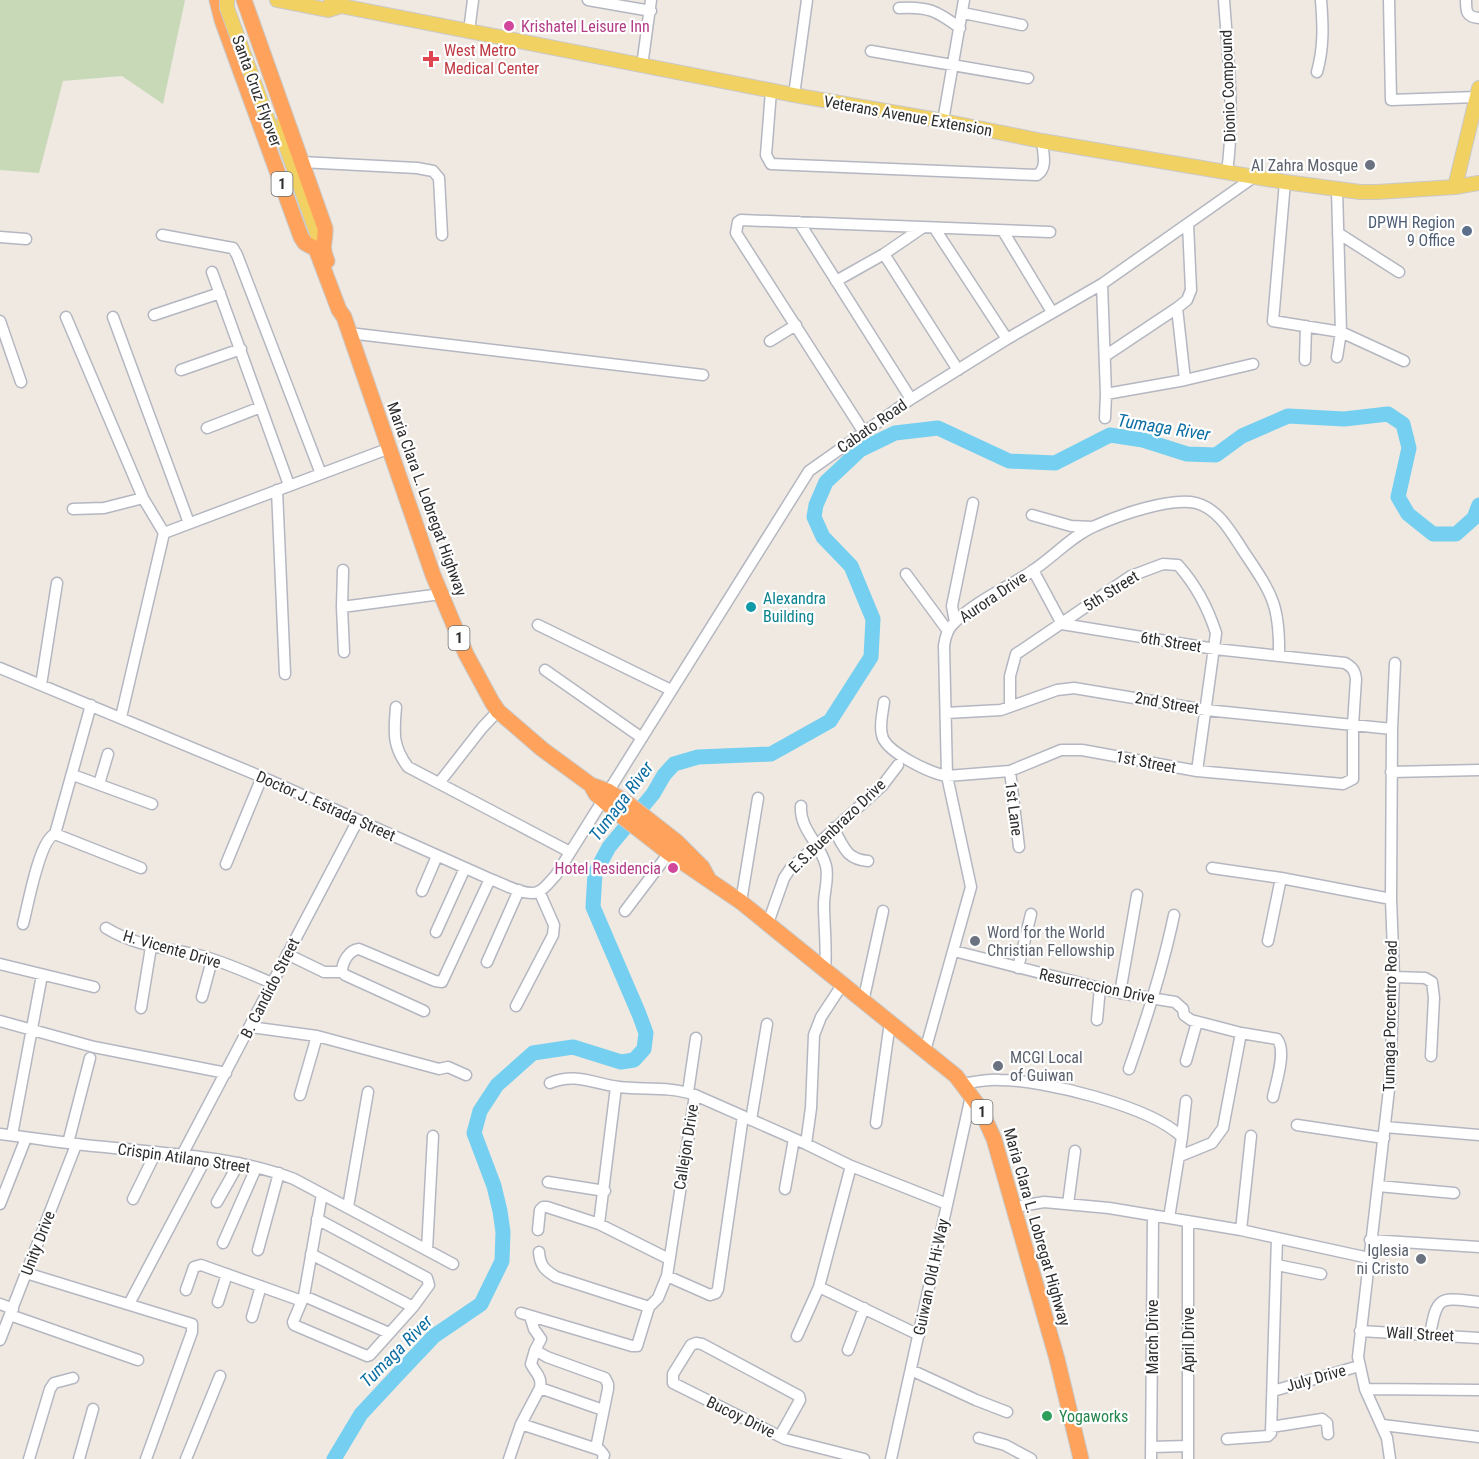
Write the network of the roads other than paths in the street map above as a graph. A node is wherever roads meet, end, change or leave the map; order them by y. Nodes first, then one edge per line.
1 (217, 0) edge
2 (227, 0) edge
3 (235, 0) edge
4 (244, 0) edge
5 (277, 0) edge
6 (473, 0) edge
7 (588, 0) edge
8 (807, 0) edge
9 (964, 0) edge
10 (1224, 0) edge
11 (1321, 0) edge
12 (1389, 0) edge
13 (1466, 0) edge
14 (336, 3) edge
15 (651, 5) edge
16 (899, 8) dead end
17 (963, 13) junction
18 (1479, 18) edge
19 (251, 23) junction
20 (1022, 25) dead end
21 (960, 28) junction
22 (469, 31) junction
23 (227, 32) junction
24 (871, 51) dead end
25 (265, 63) junction
26 (953, 64) junction
27 (642, 66) junction
28 (241, 72) junction
29 (1317, 72) dead end
30 (1028, 78) dead end
31 (771, 91) junction
32 (1478, 92) edge
33 (794, 96) junction
34 (280, 103) junction
35 (256, 112) junction
36 (943, 121) junction
37 (275, 127) junction
38 (1042, 141) junction
39 (301, 162) junction
40 (1227, 172) junction
41 (1254, 177) junction
42 (1285, 182) junction
43 (1479, 183) edge
44 (1455, 187) junction
45 (1337, 189) junction
46 (799, 222) junction
47 (1188, 224) junction
48 (922, 228) junction
49 (934, 229) junction
50 (1003, 231) junction
51 (1050, 232) dead end
52 (1338, 233) junction
53 (162, 235) dead end
54 (442, 235) dead end
55 (0, 237) edge
56 (26, 239) dead end
57 (319, 249) junction
58 (884, 254) junction
59 (212, 272) dead end
60 (1399, 272) dead end
61 (836, 281) junction
62 (1102, 284) junction
63 (220, 293) junction
64 (1177, 308) junction
65 (1052, 312) junction
66 (154, 315) dead end
67 (66, 317) dead end
68 (113, 317) dead end
69 (0, 321) edge
70 (346, 325) junction
71 (796, 325) junction
72 (1306, 327) junction
73 (1341, 332) junction
74 (1007, 339) junction
75 (770, 341) dead end
76 (241, 348) junction
77 (1105, 356) junction
78 (1337, 357) dead end
79 (1305, 360) dead end
80 (1404, 361) dead end
81 (1253, 364) dead end
82 (181, 370) dead end
83 (958, 370) junction
84 (703, 375) dead end
85 (1185, 380) junction
86 (21, 382) dead end
87 (1106, 394) junction
88 (910, 399) junction
89 (261, 407) junction
90 (1105, 418) dead end
91 (207, 428) dead end
92 (863, 431) junction
93 (390, 448) junction
94 (321, 474) junction
95 (289, 485) junction
96 (277, 490) junction
97 (143, 498) junction
98 (973, 503) dead end
99 (73, 509) dead end
100 (1032, 515) dead end
101 (189, 523) junction
102 (1092, 527) junction
103 (164, 533) junction
104 (343, 570) dead end
105 (1033, 570) junction
106 (906, 574) dead end
107 (57, 583) dead end
108 (441, 594) junction
109 (342, 607) junction
110 (1062, 624) junction
111 (538, 625) dead end
112 (951, 627) junction
113 (1215, 649) junction
114 (344, 652) dead end
115 (1279, 656) junction
116 (1395, 663) dead end
117 (0, 668) edge
118 (545, 670) dead end
119 (285, 674) dead end
120 (41, 685) junction
121 (671, 690) junction
122 (884, 702) dead end
123 (91, 705) junction
124 (396, 707) dead end
125 (1010, 707) junction
126 (1206, 710) junction
127 (498, 711) junction
128 (946, 713) junction
129 (121, 717) junction
130 (1353, 725) junction
131 (1392, 729) junction
132 (642, 738) junction
133 (108, 754) dead end
134 (898, 765) dead end
135 (1010, 771) junction
136 (1197, 771) junction
137 (1479, 771) edge
138 (1391, 772) junction
139 (73, 775) junction
140 (947, 776) junction
141 (262, 777) junction
142 (439, 783) junction
143 (1349, 783) joint
144 (99, 784) junction
145 (605, 796) junction
146 (758, 798) dead end
147 (152, 804) dead end
148 (801, 806) dead end
149 (358, 820) junction
150 (833, 828) junction
151 (651, 831) junction
152 (56, 834) junction
153 (818, 845) junction
154 (1019, 847) dead end
155 (570, 852) junction
156 (669, 853) junction
157 (437, 856) junction
158 (868, 861) dead end
159 (226, 864) dead end
160 (141, 868) dead end
161 (465, 868) junction
162 (1212, 868) dead end
163 (708, 878) junction
164 (1281, 878) junction
165 (490, 879) junction
166 (519, 890) junction
167 (422, 891) dead end
168 (539, 891) junction
169 (1137, 895) dead end
170 (1391, 899) junction
171 (741, 902) junction
172 (625, 911) dead end
173 (883, 911) dead end
174 (1031, 914) dead end
175 (1174, 915) dead end
176 (768, 923) junction
177 (23, 924) dead end
178 (106, 928) dead end
179 (436, 932) dead end
180 (1268, 941) dead end
181 (151, 947) junction
182 (954, 951) junction
183 (287, 954) junction
184 (212, 960) junction
185 (487, 962) dead end
186 (0, 964) edge
187 (1018, 968) junction
188 (825, 970) junction
189 (342, 972) junction
190 (42, 975) junction
191 (1394, 978) junction
192 (272, 983) junction
193 (842, 985) junction
194 (94, 987) dead end
195 (1100, 988) junction
196 (1120, 993) junction
197 (202, 997) dead end
198 (1153, 998) junction
199 (863, 1002) junction
200 (516, 1006) dead end
201 (141, 1008) dead end
202 (424, 1011) dead end
203 (1097, 1020) dead end
204 (0, 1022) edge
205 (890, 1022) junction
206 (1197, 1022) junction
207 (767, 1024) dead end
208 (250, 1027) junction
209 (32, 1030) junction
210 (1241, 1033) junction
211 (317, 1036) junction
212 (696, 1038) dead end
213 (925, 1051) junction
214 (1431, 1056) dead end
215 (90, 1058) dead end
216 (1186, 1061) dead end
217 (1129, 1069) dead end
218 (226, 1073) junction
219 (466, 1075) dead end
220 (550, 1083) dead end
221 (616, 1087) junction
222 (967, 1090) junction
223 (368, 1092) dead end
224 (691, 1094) junction
225 (300, 1095) dead end
226 (1273, 1097) dead end
227 (1186, 1101) dead end
228 (747, 1118) junction
229 (876, 1123) dead end
230 (1298, 1125) dead end
231 (1384, 1133) junction
232 (0, 1134) edge
233 (12, 1135) junction
234 (1479, 1135) edge
235 (433, 1136) dead end
236 (1251, 1136) dead end
237 (1182, 1137) junction
238 (27, 1138) junction
239 (794, 1139) junction
240 (72, 1144) junction
241 (806, 1144) junction
242 (1074, 1151) dead end
243 (156, 1152) junction
244 (182, 1155) junction
245 (1180, 1156) junction
246 (206, 1158) junction
247 (239, 1163) junction
248 (851, 1166) junction
249 (256, 1168) junction
250 (279, 1173) junction
251 (548, 1182) dead end
252 (1378, 1186) junction
253 (784, 1190) dead end
254 (605, 1191) junction
255 (1454, 1193) dead end
256 (322, 1194) junction
257 (133, 1199) dead end
258 (217, 1202) dead end
259 (0, 1204) edge
260 (947, 1204) junction
261 (1068, 1204) junction
262 (348, 1207) junction
263 (1015, 1207) junction
264 (1153, 1215) junction
265 (1169, 1218) junction
266 (317, 1219) junction
267 (1188, 1221) junction
268 (599, 1224) junction
269 (538, 1230) dead end
270 (1241, 1230) junction
271 (1277, 1238) junction
272 (1370, 1240) junction
273 (223, 1243) dead end
274 (1479, 1247) edge
275 (258, 1250) dead end
276 (427, 1250) junction
277 (539, 1252) dead end
278 (311, 1254) junction
279 (1369, 1258) junction
280 (669, 1259) junction
281 (453, 1264) dead end
282 (1277, 1265) junction
283 (26, 1274) junction
284 (228, 1274) junction
285 (1321, 1275) dead end
286 (667, 1276) junction
287 (261, 1286) junction
288 (819, 1287) junction
289 (186, 1290) dead end
290 (303, 1298) junction
291 (218, 1302) dead end
292 (1479, 1302) edge
293 (0, 1304) edge
294 (129, 1304) junction
295 (413, 1307) junction
296 (649, 1307) junction
297 (864, 1308) junction
298 (12, 1312) junction
299 (252, 1317) dead end
300 (1360, 1331) junction
301 (389, 1333) junction
302 (1, 1334) edge
303 (919, 1335) junction
304 (1430, 1335) junction
305 (797, 1336) dead end
306 (1479, 1338) edge
307 (535, 1350) junction
308 (848, 1350) dead end
309 (138, 1360) dead end
310 (1359, 1366) junction
311 (911, 1370) junction
312 (220, 1376) dead end
313 (73, 1378) dead end
314 (540, 1388) junction
315 (1365, 1389) junction
316 (1479, 1390) edge
317 (1273, 1391) junction
318 (93, 1408) dead end
319 (603, 1410) junction
320 (1008, 1412) dead end
321 (521, 1424) junction
322 (1383, 1425) junction
323 (1271, 1427) junction
324 (1328, 1434) dead end
325 (780, 1436) junction
326 (1479, 1437) edge
327 (979, 1438) dead end
328 (1227, 1439) dead end
329 (1188, 1446) junction
330 (1151, 1447) junction
331 (596, 1448) junction
332 (29, 1459) edge
333 (79, 1459) edge
334 (146, 1459) edge
335 (186, 1459) edge
336 (510, 1459) edge
337 (603, 1459) edge
338 (864, 1459) edge
339 (891, 1459) edge
340 (1031, 1459) edge
341 (1081, 1459) edge
342 (1150, 1459) edge
343 (1188, 1459) edge
344 (1390, 1459) edge

1 - 23 highway, Maria Clara L. Lobregat Highway / 1
2 - 37 main road, Santa Cruz Flyover, bridge
3 - 37 main road, Santa Cruz Flyover
4 - 19 highway, Maria Clara L. Lobregat Highway / 1
5 - 14 main road, Veterans Avenue Extension
6 - 22 street
7 - 15 street
8 - 33 street
9 - 17 street
10 - 40 street, Dionio Compound
11 - 29 street
12 - 32 street
13 - 18 street
14 - 22 main road, Veterans Avenue Extension
15 - 27 street
16 - 21 street
17 - 20 street
17 - 21 street
19 - 23 highway
19 - 25 highway, Maria Clara L. Lobregat Highway / 1
21 - 26 street
22 - 27 main road, Veterans Avenue Extension
23 - 28 highway, Maria Clara L. Lobregat Highway / 1
24 - 26 street
25 - 28 highway
25 - 34 highway, Maria Clara L. Lobregat Highway / 1
26 - 30 street
26 - 36 street
27 - 31 main road, Veterans Avenue Extension
28 - 35 highway, Maria Clara L. Lobregat Highway / 1
31 - 33 main road, Veterans Avenue Extension
31 - 38 street
32 - 44 main road
33 - 36 main road, Veterans Avenue Extension
34 - 35 highway
34 - 39 highway, Maria Clara L. Lobregat Highway / 1
35 - 57 highway, Maria Clara L. Lobregat Highway / 1
36 - 38 main road, Veterans Avenue Extension
37 - 57 main road, Santa Cruz Flyover
38 - 40 main road, Veterans Avenue Extension
39 - 54 street
39 - 57 highway, Maria Clara L. Lobregat Highway / 1
40 - 41 main road, Veterans Avenue Extension
41 - 42 main road, Veterans Avenue Extension
41 - 47 street, Cabato Road
42 - 45 main road, Veterans Avenue Extension
42 - 72 street
43 - 44 main road, Veterans Avenue Extension
44 - 45 main road, Veterans Avenue Extension
45 - 52 street
46 - 48 street
46 - 61 street
46 - 71 street
47 - 62 street, Cabato Road
47 - 64 street
48 - 49 street
48 - 58 street
49 - 50 street
49 - 74 street
50 - 51 street
50 - 65 street
52 - 60 street
52 - 73 street
53 - 94 street
55 - 56 street
57 - 70 highway, Maria Clara L. Lobregat Highway
58 - 61 street
58 - 83 street
59 - 63 street
61 - 88 street
62 - 65 street, Cabato Road
62 - 77 street
63 - 66 street
63 - 76 street
64 - 77 street
64 - 85 street
65 - 74 street, Cabato Road
67 - 97 street
68 - 101 street
69 - 86 street
70 - 84 street
70 - 93 highway, Maria Clara L. Lobregat Highway / 1
71 - 75 street
71 - 92 street
72 - 73 street
72 - 79 street
73 - 78 street
73 - 80 street
74 - 83 street, Cabato Road
76 - 82 street
76 - 89 street
77 - 87 street
81 - 85 street
83 - 88 street, Cabato Road
85 - 87 street
87 - 90 street
88 - 92 street, Cabato Road
89 - 91 street
89 - 95 street
92 - 121 street, Cabato Road
93 - 94 street
93 - 108 highway, Maria Clara L. Lobregat Highway / 1
94 - 95 street
95 - 96 street
96 - 101 street
96 - 119 street
97 - 99 street
97 - 103 street
98 - 112 street
100 - 102 street
101 - 103 street
102 - 105 street, Aurora Drive
102 - 115 street, Aurora Drive
103 - 129 street
104 - 109 street
105 - 110 street
105 - 112 street, Aurora Drive
106 - 112 street
107 - 120 street
108 - 109 street
108 - 127 highway, Maria Clara L. Lobregat Highway / 1
109 - 114 street
110 - 113 street, 6th Street
110 - 113 street, 5th Street
110 - 125 street, 5th Street
111 - 121 street
112 - 128 street, Aurora Drive
113 - 115 street, 6th Street
113 - 126 street
115 - 130 street, 6th Street
116 - 131 street, Tumaga Porcentro Road
117 - 120 street, Doctor J. Estrada Street
118 - 132 street
120 - 123 street, Doctor J. Estrada Street
121 - 132 street, Cabato Road
122 - 140 street
123 - 129 street, Doctor J. Estrada Street
123 - 139 street
124 - 142 street
125 - 126 street, 2nd Street
125 - 128 street, 2nd Street
126 - 130 street, 2nd Street
126 - 136 street
127 - 142 street
127 - 145 highway, Maria Clara L. Lobregat Highway / 1
128 - 140 street, Aurora Drive
129 - 141 street, Doctor J. Estrada Street
130 - 131 street, 2nd Street
130 - 143 street, 6th Street
131 - 138 street, Tumaga Porcentro Road
132 - 145 street, Cabato Road
133 - 144 street
134 - 150 street, E.S.Buenbrazo Drive
135 - 136 street, 1st Street
135 - 140 street, 1st Street
135 - 154 street, 1st Lane
136 - 143 street, 1st Street
137 - 138 street
138 - 170 street, Tumaga Porcentro Road
139 - 144 street
139 - 152 street
140 - 182 street, Aurora Drive
141 - 149 street, Doctor J. Estrada Street
141 - 159 street
142 - 155 street
144 - 147 street
145 - 151 highway, Maria Clara L. Lobregat Highway / 1
145 - 155 street
146 - 171 street
148 - 153 street
149 - 157 street, Doctor J. Estrada Street
149 - 183 street, B. Candido Street
150 - 153 street, E.S.Buenbrazo Drive
150 - 158 street
151 - 156 highway, Maria Clara L. Lobregat Highway / 1
151 - 163 highway, Maria Clara L. Lobregat Highway / 1
152 - 160 street
152 - 177 street
153 - 176 street, E.S.Buenbrazo Drive
153 - 188 street
155 - 168 street
156 - 163 highway, Maria Clara L. Lobregat Highway / 1
156 - 172 street
157 - 161 street, Doctor J. Estrada Street
157 - 167 street
161 - 165 street, Doctor J. Estrada Street
161 - 179 street
162 - 164 street
163 - 171 highway, Maria Clara L. Lobregat Highway / 1
164 - 170 street
164 - 180 street
165 - 166 street, Doctor J. Estrada Street
165 - 189 street
166 - 168 street, Doctor J. Estrada Street
166 - 185 street
168 - 200 street
169 - 196 street
170 - 191 street, Tumaga Porcentro Road
171 - 176 highway, Maria Clara L. Lobregat Highway / 1
173 - 199 street
174 - 187 street
175 - 198 street
176 - 188 highway, Maria Clara L. Lobregat Highway / 1
178 - 181 street, H. Vicente Drive
181 - 184 street, H. Vicente Drive
181 - 201 street
182 - 187 street, Resurreccion Drive
182 - 213 street, Aurora Drive
183 - 189 street
183 - 192 street, B. Candido Street
184 - 192 street, H. Vicente Drive
184 - 197 street
186 - 190 street
187 - 195 street, Resurreccion Drive
188 - 193 highway, Maria Clara L. Lobregat Highway / 1
189 - 202 street
190 - 194 street
190 - 209 street
191 - 214 street
191 - 231 street, Tumaga Porcentro Road
192 - 208 street, B. Candido Street
193 - 199 highway, Maria Clara L. Lobregat Highway / 1
193 - 241 street
195 - 196 street, Resurreccion Drive
195 - 203 street
196 - 198 street, Resurreccion Drive
198 - 206 street, Resurreccion Drive
198 - 217 street
199 - 205 highway, Maria Clara L. Lobregat Highway / 1
204 - 209 street
205 - 213 highway, Maria Clara L. Lobregat Highway / 1
205 - 229 street
206 - 210 street
206 - 216 street
207 - 228 street
208 - 211 street
208 - 218 street, B. Candido Street
209 - 218 street
209 - 233 street
210 - 226 street
210 - 245 street
211 - 219 street
211 - 225 street
212 - 224 street
213 - 222 highway, Maria Clara L. Lobregat Highway / 1
215 - 240 street, Unity Drive
218 - 244 street, B. Candido Street
220 - 221 street
221 - 224 street
221 - 254 street
222 - 237 street
222 - 260 street, Guiwan Old Hi-Way
222 - 263 highway, Maria Clara L. Lobregat Highway / 1
223 - 262 street
224 - 228 street, Callejon Drive
224 - 280 street, Callejon Drive
227 - 237 street
228 - 239 street, Callejon Drive
228 - 286 street
230 - 231 street
231 - 234 street
231 - 252 street, Tumaga Porcentro Road
232 - 233 street, Crispin Atilano Street
233 - 238 street, Crispin Atilano Street
235 - 276 street
236 - 270 street
237 - 245 street
238 - 240 street, Crispin Atilano Street
238 - 259 street
239 - 241 street, Callejon Drive
239 - 253 street
240 - 243 street, Crispin Atilano Street
240 - 283 street, Unity Drive
241 - 248 street, Callejon Drive
242 - 261 street
243 - 244 street, Crispin Atilano Street
243 - 257 street
244 - 246 street, Crispin Atilano Street
245 - 265 street
246 - 247 street, Crispin Atilano Street
246 - 294 street
247 - 249 street, Crispin Atilano Street
247 - 258 street
248 - 260 street, Callejon Drive
248 - 288 street
249 - 250 street, Crispin Atilano Street
249 - 273 street
250 - 256 street, Crispin Atilano Street
250 - 275 street
251 - 254 street
252 - 255 street
252 - 272 street, Tumaga Porcentro Road
254 - 268 street
256 - 262 street, Crispin Atilano Street
256 - 266 street
260 - 303 street, Guiwan Old Hi-Way
261 - 263 street
261 - 264 street
262 - 276 street, Crispin Atilano Street
263 - 341 highway, Maria Clara L. Lobregat Highway / 1
264 - 265 street
264 - 330 street, March Drive
265 - 267 street
266 - 278 street
266 - 295 street
267 - 270 street
267 - 329 street, April Drive
268 - 269 street
268 - 280 street
270 - 271 street
271 - 279 street
271 - 282 street
272 - 274 street
272 - 279 street, Tumaga Porcentro Road
276 - 281 street, Crispin Atilano Street
277 - 296 street
278 - 290 street
278 - 295 street
279 - 300 street, Tumaga Porcentro Road
280 - 286 street, Callejon Drive
282 - 285 street
282 - 317 street
283 - 294 street
283 - 298 street, Unity Drive
284 - 287 street
284 - 289 street
284 - 291 street
286 - 296 street, Callejon Drive
287 - 290 street
287 - 299 street
288 - 297 street
288 - 305 street
290 - 301 street
290 - 301 street
292 - 304 street
293 - 298 street
294 - 334 street
295 - 301 street
296 - 307 street, Callejon Drive
297 - 303 street
297 - 308 street
298 - 302 street, Unity Drive
298 - 309 street
300 - 304 street, Wall Street
300 - 310 street, Tumaga Porcentro Road
303 - 311 street, Guiwan Old Hi-Way
304 - 306 street, Wall Street
307 - 314 street
307 - 319 street
310 - 315 street, Tumaga Porcentro Road
310 - 317 street, July Drive
311 - 320 street
311 - 339 street, Guiwan Old Hi-Way
312 - 335 street
313 - 332 street
314 - 319 street
314 - 321 street
315 - 316 street
315 - 322 street, Tumaga Porcentro Road
317 - 323 street
318 - 333 street
319 - 331 street
321 - 331 street
321 - 336 street
322 - 326 street
322 - 344 street, Tumaga Porcentro Road
323 - 324 street
323 - 328 street
325 - 325 street, Bucoy Drive
325 - 338 street, Bucoy Drive
327 - 340 street
329 - 330 street
329 - 343 street, April Drive
330 - 342 street, March Drive
331 - 337 street

